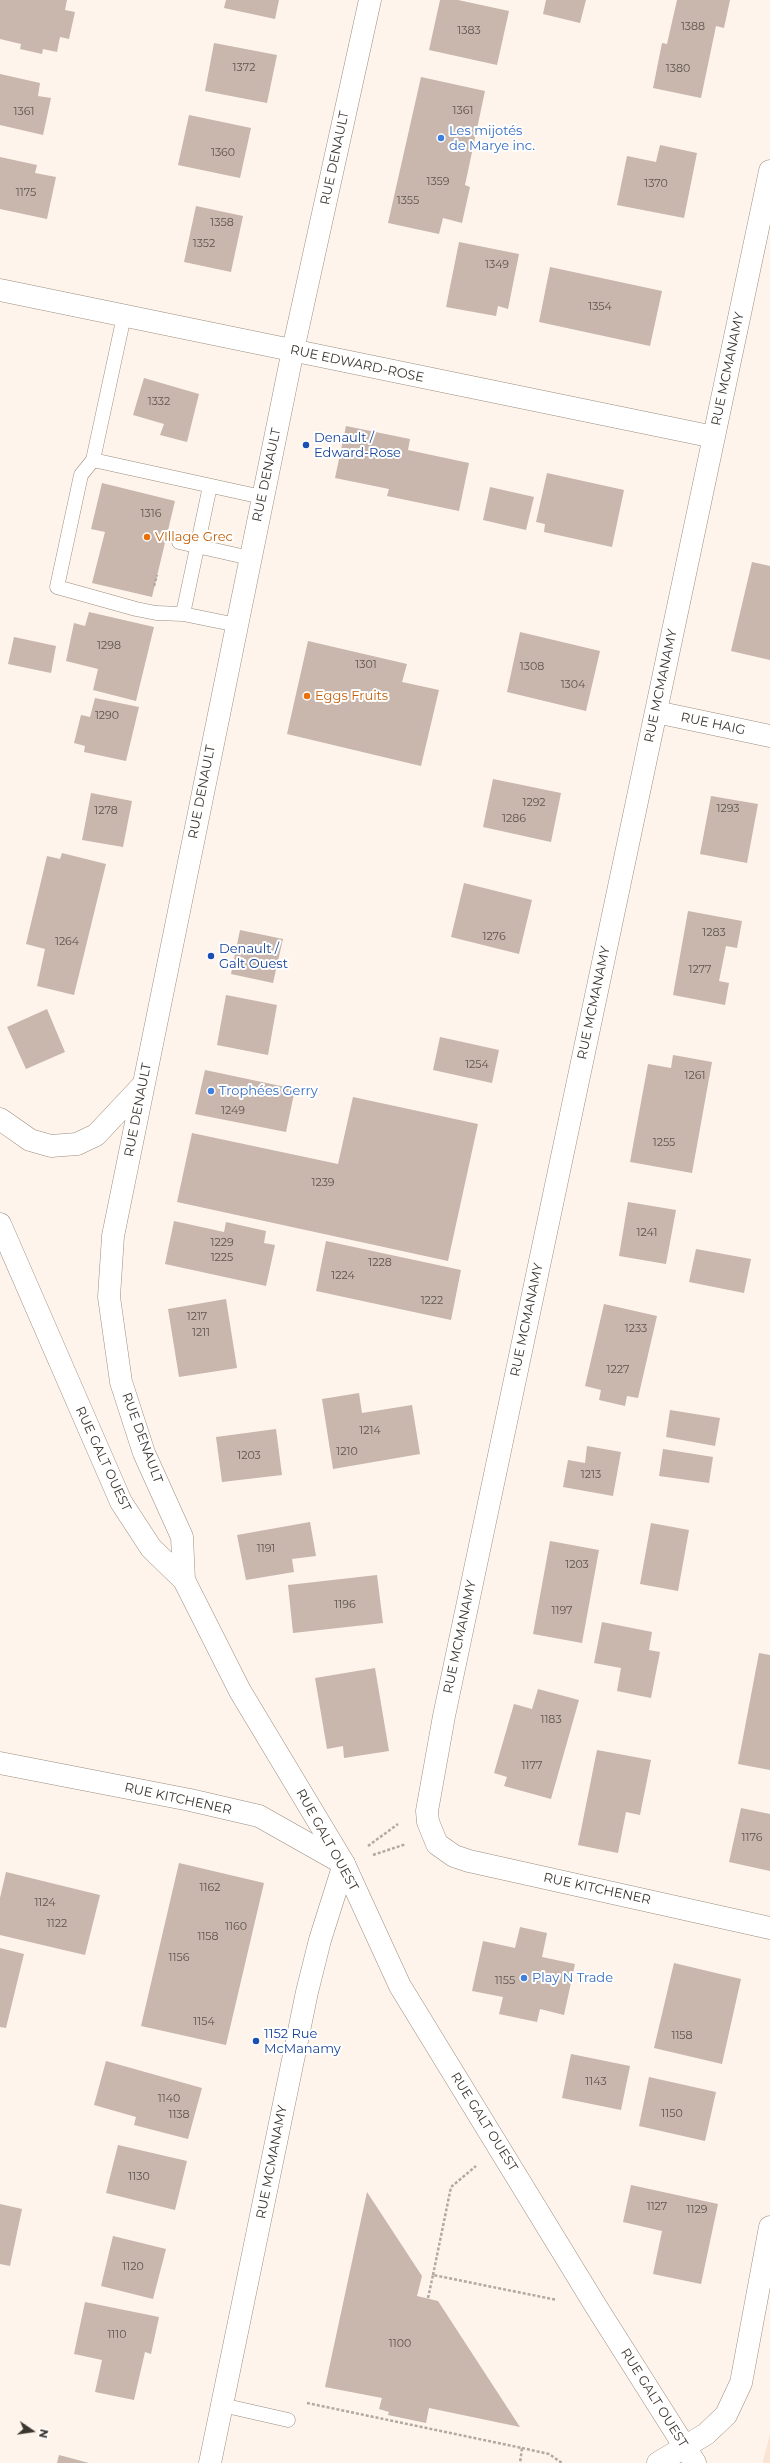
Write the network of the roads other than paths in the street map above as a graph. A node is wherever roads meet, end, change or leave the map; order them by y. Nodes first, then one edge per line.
1 (370, 0) edge
2 (770, 171) edge
3 (0, 290) edge
4 (124, 316) junction
5 (293, 350) junction
6 (714, 437) junction
7 (93, 460) junction
8 (210, 486) junction
9 (262, 497) junction
10 (179, 542) dead end
11 (198, 546) junction
12 (250, 558) junction
13 (183, 614) junction
14 (237, 624) junction
15 (656, 712) junction
16 (770, 736) edge
17 (142, 1086) junction
18 (0, 1119) edge
19 (0, 1224) edge
20 (184, 1580) junction
21 (0, 1763) edge
22 (433, 1836) joint
23 (344, 1864) junction
24 (770, 1928) edge
25 (770, 2227) edge
26 (222, 2405) junction
27 (288, 2420) dead end
28 (690, 2454) edge
29 (210, 2463) edge
30 (658, 2463) edge

1 - 5 street, RUE DENAULT
2 - 6 street, RUE MCMANAMY
3 - 4 street, RUE EDWARD-ROSE
4 - 5 street, RUE EDWARD-ROSE
4 - 7 lane
5 - 6 street, RUE EDWARD-ROSE
5 - 9 street, RUE DENAULT
6 - 15 street, RUE MCMANAMY
7 - 8 lane
7 - 13 lane
8 - 9 lane
8 - 11 lane
9 - 12 street, RUE DENAULT
10 - 11 lane
11 - 12 lane
11 - 13 lane
12 - 14 street, RUE DENAULT
13 - 14 lane
14 - 17 street, RUE DENAULT
15 - 16 street, RUE HAIG
15 - 22 street, RUE MCMANAMY
17 - 18 street
17 - 20 street, RUE DENAULT
19 - 20 street, RUE GALT OUEST
20 - 23 street, RUE GALT OUEST
21 - 23 street, RUE KITCHENER
22 - 24 street, RUE KITCHENER
23 - 26 street, RUE MCMANAMY
23 - 28 street, RUE GALT OUEST
25 - 28 street
26 - 27 lane
26 - 29 street, RUE MCMANAMY
28 - 30 street

